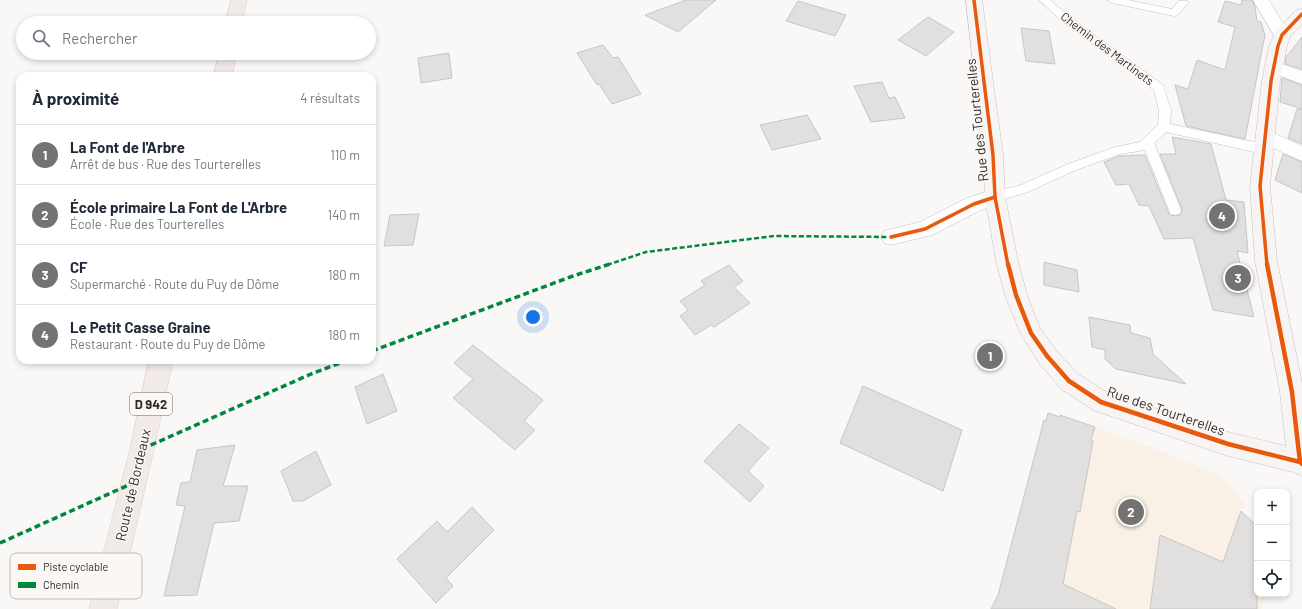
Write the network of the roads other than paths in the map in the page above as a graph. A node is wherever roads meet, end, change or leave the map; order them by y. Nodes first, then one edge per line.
1 (239, 0) edge
2 (974, 0) edge
3 (1044, 0) edge
4 (1112, 0) edge
5 (1261, 0) edge
6 (1182, 3) dead end
7 (1302, 14) edge
8 (236, 16) edge
9 (1282, 36) junction
10 (226, 60) edge
11 (1273, 67) junction
12 (224, 72) edge
13 (1302, 78) edge
14 (1164, 127) junction
15 (1148, 143) junction
16 (1264, 143) junction
17 (1302, 154) edge
18 (995, 197) junction
19 (1175, 210) dead end
20 (891, 237) dead end
21 (160, 364) edge
22 (1301, 463) edge
23 (117, 553) edge
24 (105, 599) edge
25 (103, 609) edge

1 - 8 main road
2 - 18 main road, Rue des Tourterelles
3 - 14 lane, Chemin des Martinets
4 - 6 lane
5 - 9 street
7 - 9 main road
9 - 11 main road
10 - 12 main road
11 - 13 street
11 - 16 main road
14 - 15 lane
14 - 16 lane
15 - 18 lane
15 - 19 lane
16 - 17 street
16 - 22 main road
18 - 20 street
18 - 22 main road, Rue des Tourterelles
21 - 23 main road, Route de Bordeaux / D 942
24 - 25 main road, Route de Bordeaux / D 942

